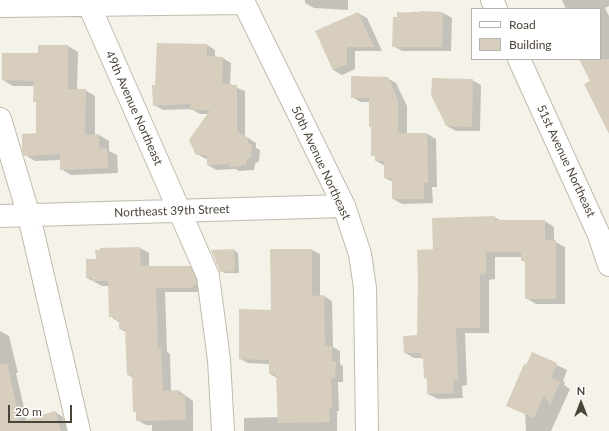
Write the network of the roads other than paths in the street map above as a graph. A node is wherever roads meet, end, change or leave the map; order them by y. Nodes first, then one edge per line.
1 (244, 2) edge
2 (89, 5) junction
3 (0, 6) edge
4 (519, 60) edge
5 (0, 119) edge
6 (344, 206) junction
7 (179, 210) junction
8 (0, 216) edge
9 (29, 216) junction
10 (609, 265) edge
11 (78, 431) edge
12 (223, 431) edge
13 (367, 431) edge

1 - 2 street
1 - 6 street, 50th Avenue Northeast
2 - 3 street
2 - 7 street, 49th Avenue Northeast
4 - 10 street, 51st Avenue Northeast
5 - 9 street
6 - 7 street, Northeast 39th Street
6 - 13 street, 50th Avenue Northeast
7 - 9 street, Northeast 39th Street
7 - 12 street, 49th Avenue Northeast
8 - 9 street, Northeast 39th Street
9 - 11 street

